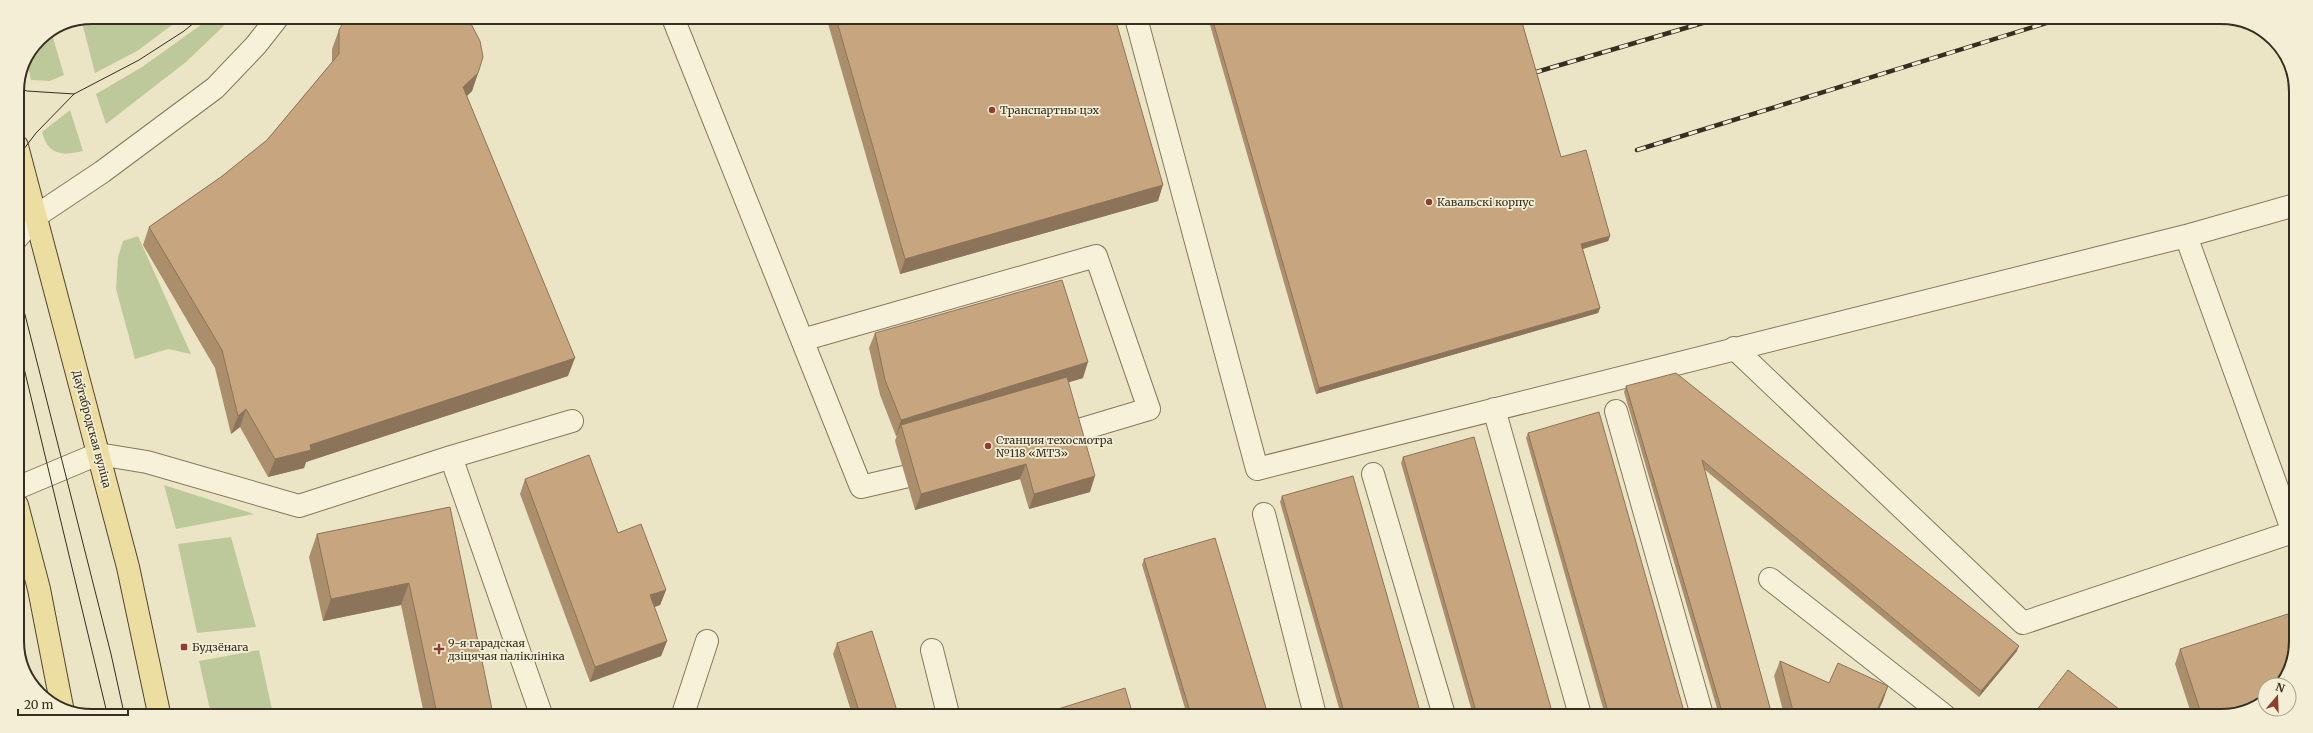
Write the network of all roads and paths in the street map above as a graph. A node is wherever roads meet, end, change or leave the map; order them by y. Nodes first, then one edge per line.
1 (272, 24) edge
2 (675, 24) edge
3 (1138, 24) edge
4 (24, 172) edge
5 (2289, 207) edge
6 (36, 216) junction
7 (24, 230) edge
8 (2186, 236) junction
9 (802, 340) junction
10 (1734, 348) junction
11 (1494, 409) junction
12 (1616, 411) dead end
13 (572, 421) dead end
14 (1035, 443) edge
15 (98, 454) junction
16 (451, 457) junction
17 (952, 466) edge
18 (1373, 474) dead end
19 (24, 485) edge
20 (1264, 514) dead end
21 (2289, 521) edge
22 (24, 532) edge
23 (2289, 533) edge
24 (1770, 579) dead end
25 (707, 641) dead end
26 (932, 650) dead end
27 (61, 701) edge
28 (158, 709) edge
29 (539, 709) edge
30 (685, 709) edge
31 (947, 709) edge
32 (1313, 709) edge
33 (1442, 709) edge
34 (1578, 709) edge
35 (1700, 709) edge
36 (1936, 709) edge

1 - 6 street
2 - 9 street
3 - 11 street
4 - 6 main road, Даўгабродская вуліца
5 - 8 street
6 - 7 street
6 - 15 main road, Даўгабродская вуліца
8 - 10 street
8 - 21 street
9 - 14 street
9 - 17 street
10 - 11 street
10 - 23 street
11 - 34 street
12 - 35 street
13 - 16 street
15 - 16 street
15 - 19 street
15 - 28 main road, Даўгабродская вуліца
16 - 29 street
18 - 33 street
20 - 32 street
22 - 27 main road
24 - 36 street
25 - 30 street
26 - 31 street

